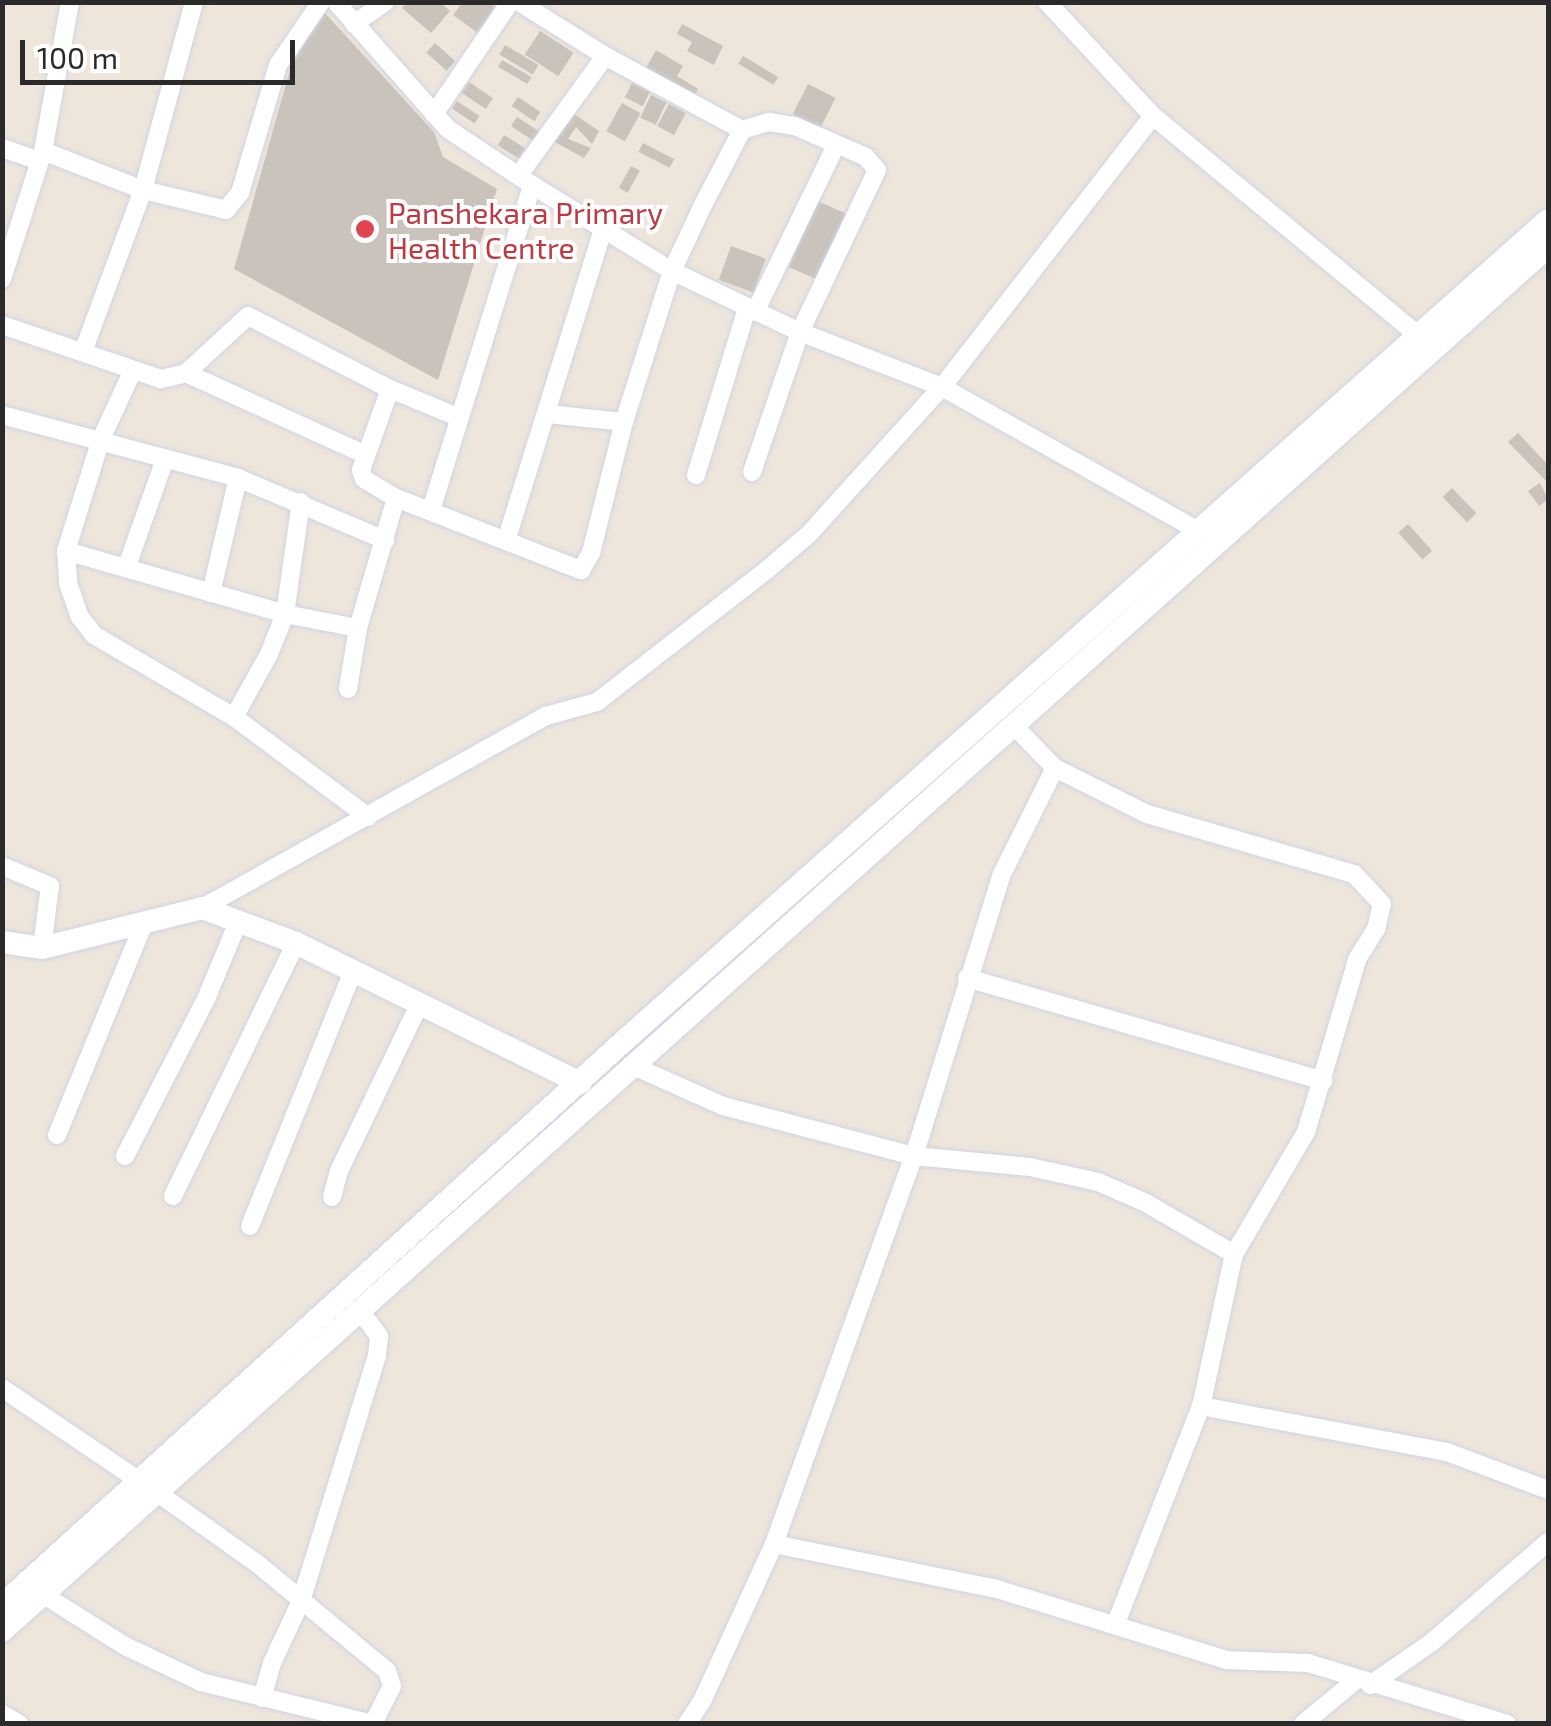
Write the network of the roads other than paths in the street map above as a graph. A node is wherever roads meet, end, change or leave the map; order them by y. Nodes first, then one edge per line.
1 (70, 2) edge
2 (194, 2) edge
3 (320, 2) edge
4 (336, 2) edge
5 (385, 2) edge
6 (510, 2) edge
7 (519, 2) edge
8 (1047, 2) edge
9 (354, 24) junction
10 (605, 56) junction
11 (434, 114) junction
12 (1153, 116) junction
13 (742, 130) junction
14 (836, 145) junction
15 (2, 148) edge
16 (41, 156) junction
17 (525, 180) junction
18 (143, 190) junction
19 (12, 215) edge
20 (1548, 220) edge
21 (604, 228) junction
22 (1548, 247) edge
23 (1510, 268) junction
24 (672, 271) junction
25 (2, 280) edge
26 (751, 310) junction
27 (2, 325) edge
28 (800, 332) junction
29 (1418, 335) junction
30 (83, 352) junction
31 (133, 370) junction
32 (186, 373) junction
33 (942, 387) junction
34 (390, 389) junction
35 (547, 414) junction
36 (2, 415) edge
37 (458, 418) junction
38 (624, 422) junction
39 (101, 438) junction
40 (366, 455) junction
41 (165, 459) junction
42 (752, 472) dead end
43 (696, 475) dead end
44 (238, 478) junction
45 (396, 498) junction
46 (301, 502) junction
47 (430, 510) junction
48 (1199, 530) junction
49 (385, 540) junction
50 (506, 541) junction
51 (66, 551) junction
52 (126, 566) junction
53 (212, 592) junction
54 (284, 614) junction
55 (358, 628) junction
56 (348, 690) dead end
57 (234, 717) junction
58 (1013, 725) junction
59 (1055, 768) junction
60 (368, 818) junction
61 (2, 866) edge
62 (202, 908) junction
63 (145, 920) junction
64 (238, 922) junction
65 (2, 942) edge
66 (296, 943) junction
67 (42, 948) junction
68 (353, 971) junction
69 (967, 978) junction
70 (418, 1005) junction
71 (632, 1065) junction
72 (1323, 1081) junction
73 (580, 1082) junction
74 (57, 1135) dead end
75 (125, 1156) dead end
76 (914, 1156) junction
77 (173, 1196) dead end
78 (332, 1197) dead end
79 (250, 1226) dead end
80 (1234, 1254) junction
81 (360, 1311) junction
82 (2, 1388) edge
83 (1201, 1406) junction
84 (205, 1435) junction
85 (147, 1486) junction
86 (1548, 1490) edge
87 (1548, 1542) edge
88 (774, 1544) junction
89 (44, 1595) junction
90 (301, 1601) junction
91 (2, 1604) edge
92 (1115, 1625) junction
93 (2, 1631) edge
94 (1363, 1683) junction
95 (262, 1698) junction
96 (2, 1714) edge
97 (1478, 1720) edge
98 (19, 1724) edge
99 (373, 1724) edge
100 (687, 1724) edge
101 (1303, 1724) edge
102 (1507, 1724) edge

1 - 16 street
2 - 18 street
3 - 18 street
4 - 9 street
5 - 9 street
6 - 11 street
7 - 10 street
8 - 12 street
9 - 11 street
10 - 13 street
10 - 17 street
11 - 17 street
12 - 29 street
12 - 33 street
13 - 14 street
13 - 24 street
14 - 26 street
14 - 28 street
15 - 16 street
16 - 18 street
16 - 19 street
17 - 21 street
17 - 37 street
18 - 30 street
19 - 25 street
20 - 23 street
21 - 24 street
21 - 35 street
22 - 23 street
23 - 29 street
23 - 58 street
24 - 26 street
24 - 38 street
26 - 28 street
26 - 43 street
27 - 30 street
28 - 33 street
28 - 42 street
29 - 48 street
30 - 31 street
31 - 32 street
31 - 39 street
32 - 34 street
32 - 40 street
33 - 48 street
33 - 60 street
34 - 37 street
34 - 40 street
35 - 38 street
35 - 50 street
36 - 39 street
37 - 47 street
38 - 50 street
39 - 41 street
39 - 51 street
40 - 45 street
41 - 44 street
41 - 52 street
44 - 46 street
44 - 53 street
45 - 47 street
45 - 49 street
46 - 49 street
46 - 54 street
47 - 50 street
48 - 73 street
49 - 55 street
51 - 52 street
51 - 57 street
52 - 53 street
53 - 54 street
54 - 55 street
54 - 57 street
55 - 56 street
57 - 60 street
58 - 59 street
58 - 71 street
59 - 69 street
59 - 72 street
60 - 62 street
61 - 67 street
62 - 63 street
62 - 64 street
63 - 67 street
63 - 74 street
64 - 66 street
64 - 75 street
65 - 67 street
66 - 68 street
66 - 77 street
68 - 70 street
68 - 79 street
69 - 72 street
69 - 76 street
70 - 73 street
70 - 78 street
71 - 76 street
71 - 81 street
72 - 80 street
73 - 84 street
76 - 80 street
76 - 88 street
80 - 83 street
81 - 84 street
81 - 90 street
82 - 85 street
83 - 86 street
83 - 92 street
84 - 85 street
85 - 89 street
85 - 90 street
85 - 91 street
87 - 94 street
88 - 92 street
88 - 100 street
89 - 93 street
89 - 95 street
90 - 95 street
90 - 99 street
92 - 94 street
94 - 97 street
94 - 101 street
95 - 99 street
96 - 98 street
97 - 102 street

